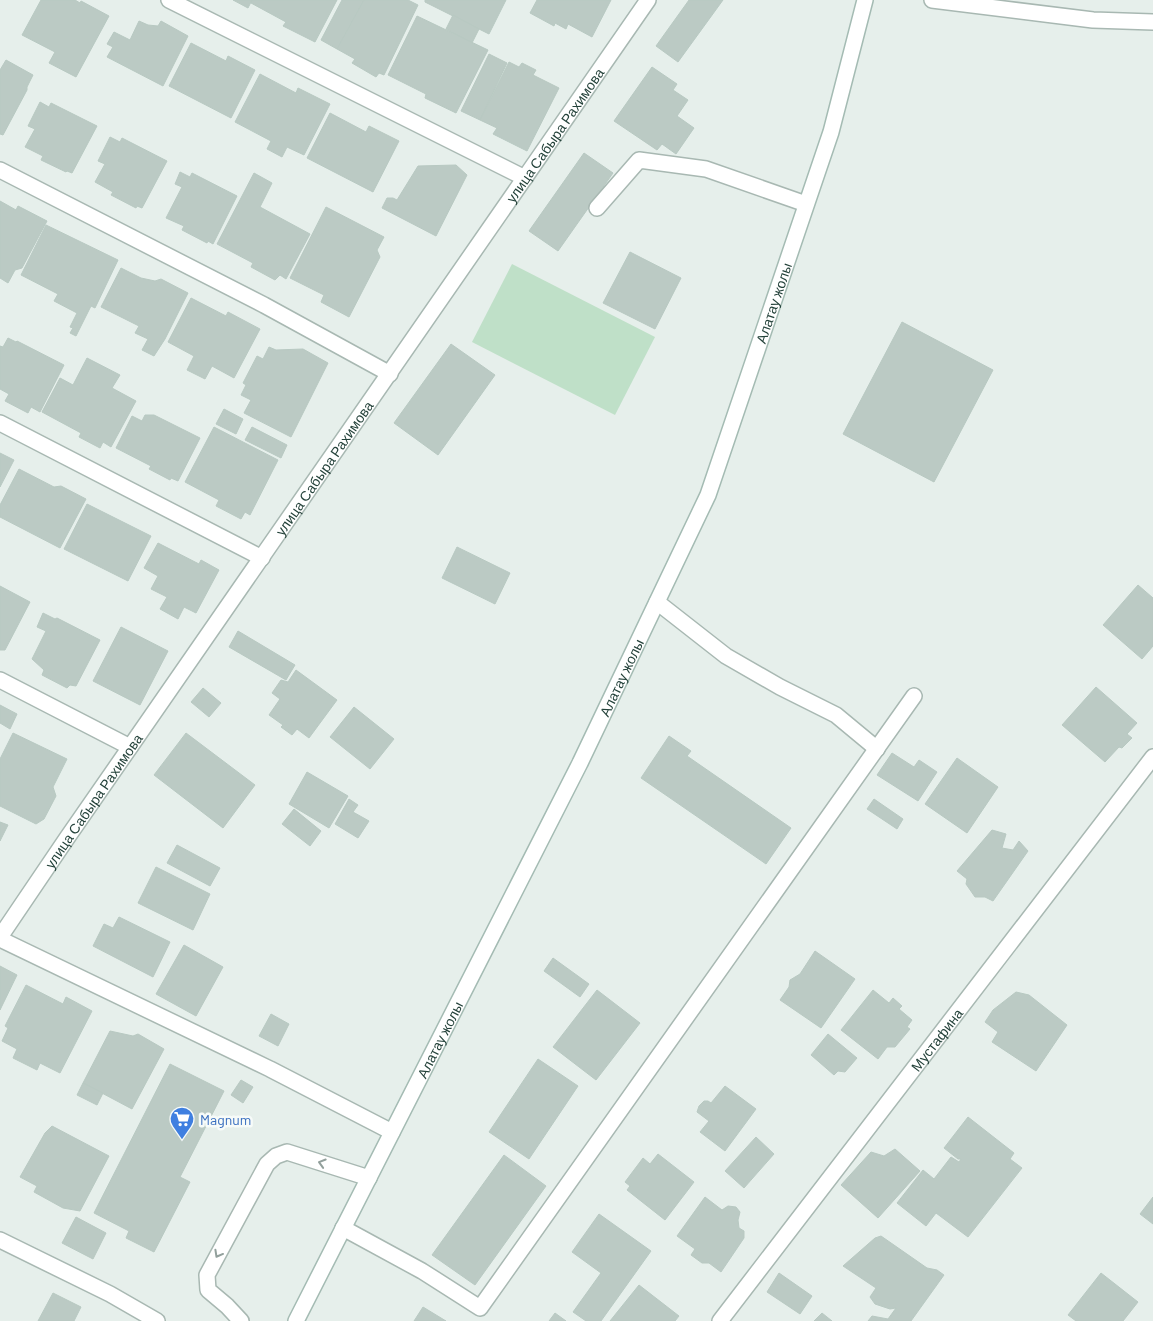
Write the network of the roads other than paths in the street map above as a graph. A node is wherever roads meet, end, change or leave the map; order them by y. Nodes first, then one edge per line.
1 (169, 0) edge
2 (648, 0) edge
3 (864, 0) edge
4 (932, 0) edge
5 (1153, 22) edge
6 (0, 170) edge
7 (525, 178) junction
8 (806, 204) junction
9 (597, 208) dead end
10 (390, 374) junction
11 (0, 423) edge
12 (262, 558) junction
13 (657, 602) junction
14 (0, 680) edge
15 (914, 696) dead end
16 (130, 747) junction
17 (877, 749) junction
18 (1153, 757) edge
19 (0, 938) edge
20 (392, 1132) junction
21 (369, 1178) junction
22 (343, 1228) junction
23 (0, 1240) edge
24 (157, 1321) edge
25 (241, 1321) edge
26 (296, 1321) edge
27 (720, 1321) edge

1 - 7 street
2 - 7 street, улица Сабыра Рахимова
3 - 8 street, Алатау жолы
4 - 5 street
6 - 10 street
7 - 10 street, улица Сабыра Рахимова
8 - 9 street
8 - 13 street, Алатау жолы
10 - 12 street, улица Сабыра Рахимова
11 - 12 street
12 - 16 street, улица Сабыра Рахимова
13 - 17 street
13 - 20 street, Алатау жолы
14 - 16 street
15 - 17 street
16 - 19 street, улица Сабыра Рахимова
17 - 22 street
18 - 27 street, Мустафина
19 - 20 street, улица Сабыра Рахимова
20 - 21 street, Алатау жолы
21 - 22 street, Алатау жолы
21 -> 25 street
22 - 26 street, Алатау жолы
23 - 24 street

